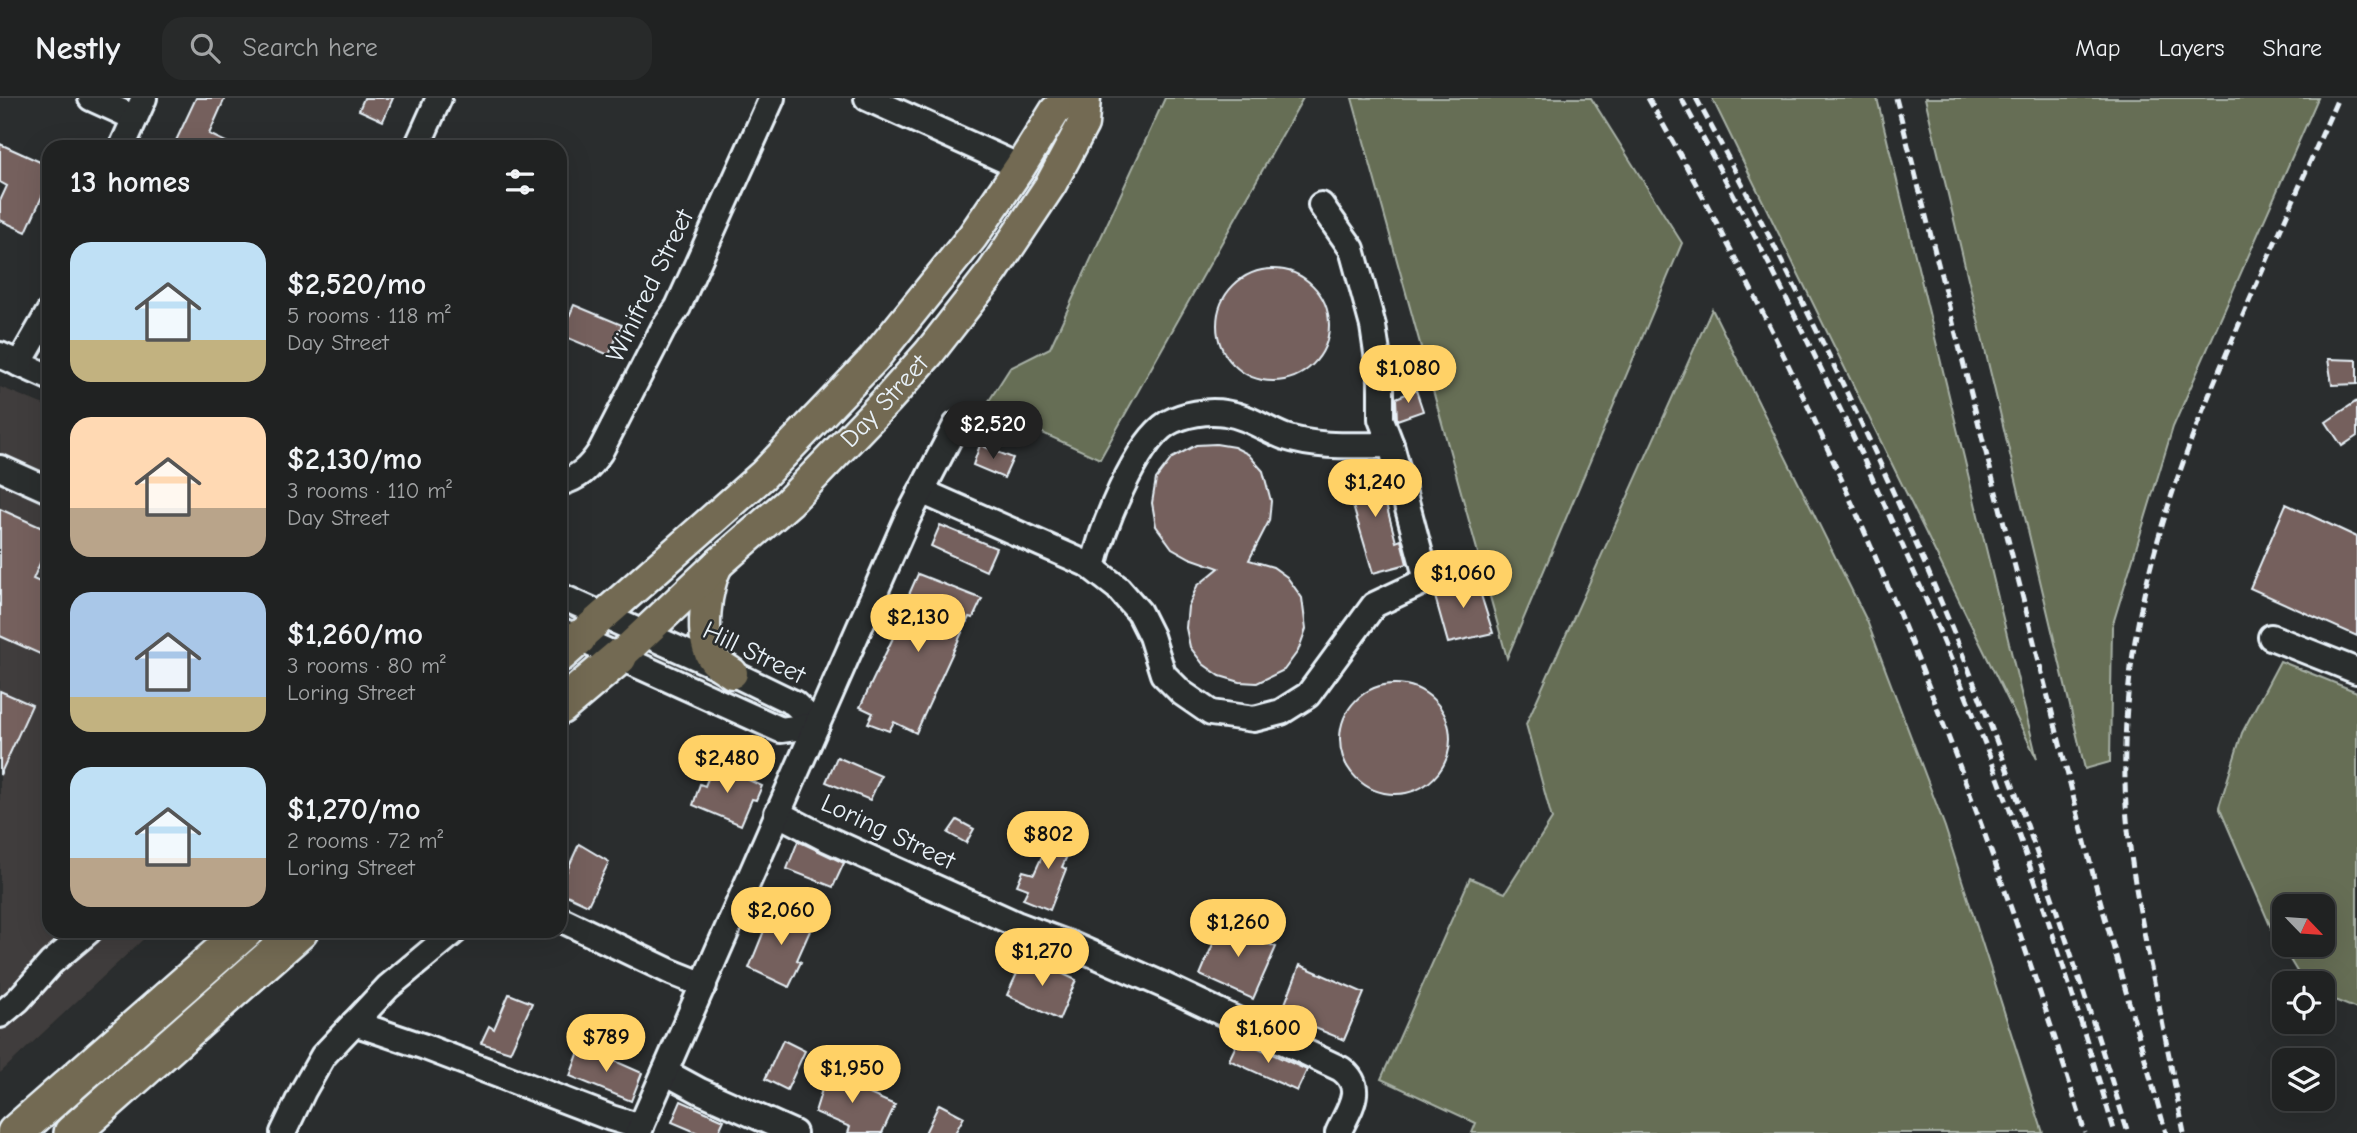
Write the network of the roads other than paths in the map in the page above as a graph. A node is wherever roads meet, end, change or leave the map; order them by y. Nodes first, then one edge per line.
1 (91, 98) edge
2 (439, 98) edge
3 (772, 98) edge
4 (867, 98) edge
5 (1070, 98) edge
6 (1084, 98) edge
7 (140, 108) edge
8 (125, 140) edge
9 (419, 140) edge
10 (1020, 167) junction
11 (1321, 205) dead end
12 (42, 321) edge
13 (10, 360) edge
14 (42, 374) edge
15 (956, 425) dead end
16 (1391, 445) junction
17 (0, 468) edge
18 (567, 481) edge
19 (42, 487) edge
20 (921, 491) junction
21 (718, 564) junction
22 (1093, 568) junction
23 (567, 599) edge
24 (604, 615) junction
25 (2271, 637) dead end
26 (567, 640) edge
27 (567, 641) edge
28 (631, 645) junction
29 (2357, 671) edge
30 (732, 673) junction
31 (567, 701) edge
32 (817, 724) junction
33 (777, 813) junction
34 (567, 922) edge
35 (81, 938) edge
36 (237, 938) edge
37 (292, 938) edge
38 (447, 938) edge
39 (704, 985) junction
40 (0, 1015) edge
41 (354, 1023) junction
42 (665, 1072) junction
43 (639, 1130) edge
44 (15, 1133) edge
45 (72, 1133) edge
46 (283, 1133) edge
47 (794, 1133) edge
48 (1338, 1133) edge

1 - 7 street
2 - 9 street
3 - 18 street, Winifred Street
4 - 10 street
5 - 10 main road, Day Street
6 - 21 main road, Day Street
7 - 8 street
10 - 24 main road, Day Street
11 - 16 street
12 - 13 street
13 - 14 street
15 - 20 street
16 - 22 street
16 - 22 street
17 - 19 street
20 - 22 street
20 - 32 street
21 - 28 main road, Day Street
21 - 30 main road
23 - 24 street, Hill Street
24 - 26 main road, Day Street
24 - 28 street, Hill Street
25 - 29 street
27 - 28 street, Hill Street
28 - 30 street, Hill Street
28 - 31 highway
28 - 32 street, Hill Street
30 - 32 street, Hill Street
32 - 33 street
33 - 39 street
33 - 48 street, Loring Street
34 - 39 street
35 - 40 street
36 - 44 highway
37 - 45 highway
38 - 41 street
39 - 42 street
41 - 43 street
41 - 46 street
42 - 43 street
42 - 47 street

